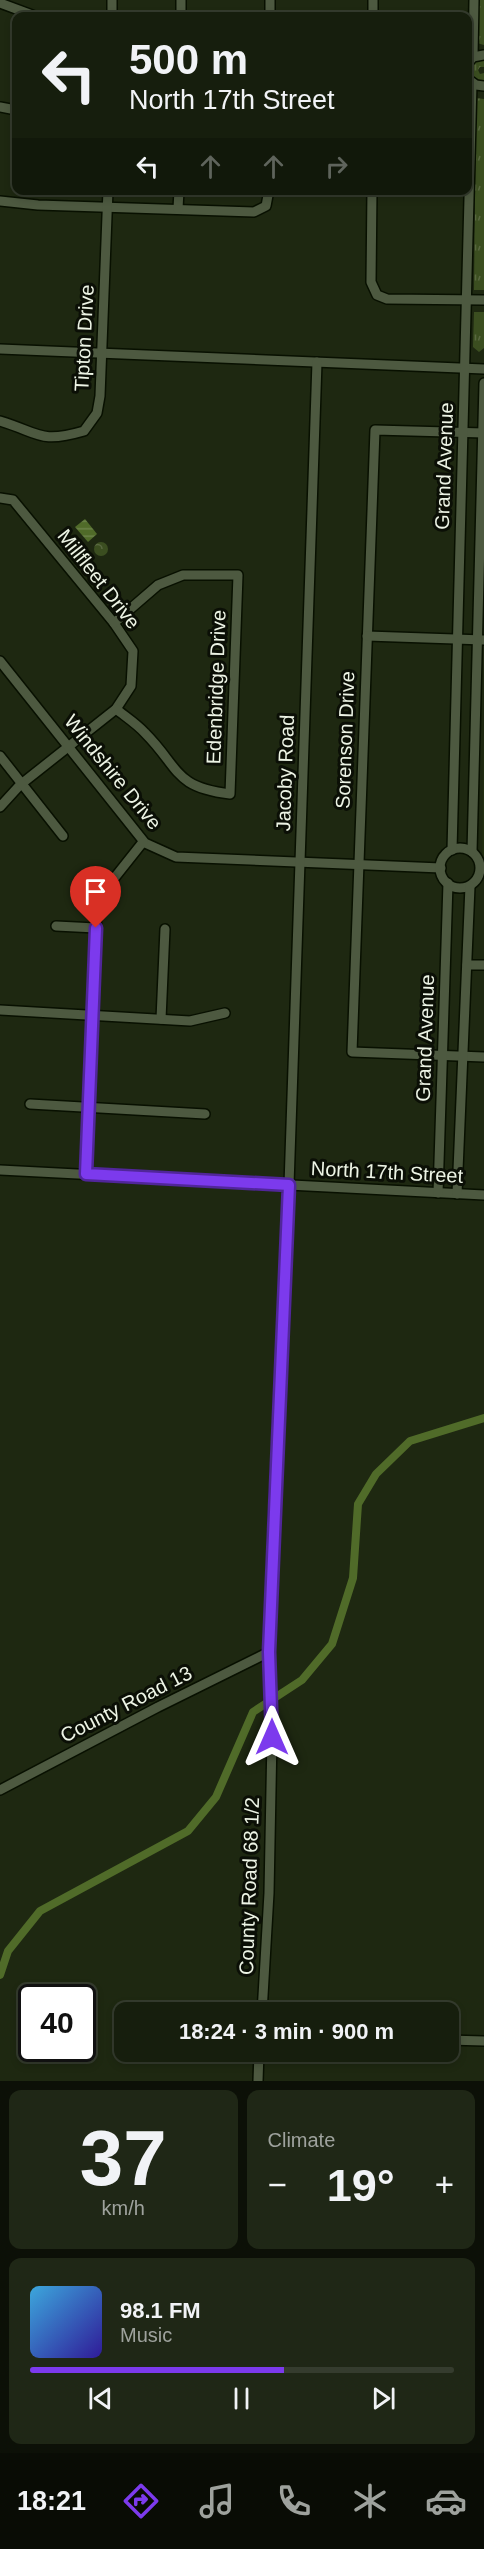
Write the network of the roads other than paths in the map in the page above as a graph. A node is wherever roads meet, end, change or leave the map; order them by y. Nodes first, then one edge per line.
1 (474, 0) edge
2 (0, 3) edge
3 (24, 12) edge
4 (472, 30) edge
5 (108, 195) edge
6 (179, 195) edge
7 (267, 195) edge
8 (372, 195) edge
9 (468, 195) edge
10 (0, 201) edge
11 (107, 207) junction
12 (178, 209) junction
13 (466, 300) junction
14 (484, 300) edge
15 (0, 348) edge
16 (103, 353) junction
17 (317, 362) junction
18 (464, 368) junction
19 (484, 369) edge
20 (484, 383) edge
21 (0, 421) edge
22 (463, 432) junction
23 (483, 433) edge
24 (0, 498) edge
25 (114, 623) junction
26 (367, 636) junction
27 (457, 639) junction
28 (481, 640) edge
29 (0, 661) edge
30 (116, 709) junction
31 (67, 746) junction
32 (0, 756) edge
33 (20, 785) junction
34 (0, 807) edge
35 (63, 837) dead end
36 (144, 842) junction
37 (452, 850) junction
38 (472, 852) junction
39 (300, 862) junction
40 (359, 864) junction
41 (441, 868) junction
42 (482, 869) edge
43 (448, 884) junction
44 (470, 886) junction
45 (56, 926) dead end
46 (96, 928) junction
47 (165, 929) dead end
48 (467, 965) junction
49 (484, 965) edge
50 (0, 1010) edge
51 (225, 1013) dead end
52 (92, 1016) junction
53 (161, 1019) junction
54 (443, 1056) junction
55 (463, 1056) junction
56 (484, 1057) edge
57 (30, 1104) dead end
58 (88, 1108) junction
59 (205, 1114) dead end
60 (0, 1170) edge
61 (86, 1174) junction
62 (289, 1185) junction
63 (438, 1193) junction
64 (457, 1194) junction
65 (484, 1195) edge
66 (269, 1652) junction
67 (0, 1790) edge
68 (262, 2002) edge
69 (459, 2040) edge
70 (484, 2041) edge
71 (259, 2062) edge
72 (258, 2081) edge

1 - 4 street
2 - 3 street
5 - 11 street, Tipton Drive
6 - 12 street
7 - 12 street
8 - 13 street
9 - 13 street, Grand Avenue
10 - 11 street
11 - 12 street
11 - 16 street, Tipton Drive
13 - 14 street
13 - 18 street, Grand Avenue
15 - 16 street
16 - 17 street
16 - 21 street, Tipton Drive
17 - 18 street
17 - 39 street, Jacoby Road
18 - 19 street
18 - 22 street, Grand Avenue
20 - 23 street, Grand Avenue
22 - 23 street
22 - 26 street, Sorenson Drive
22 - 27 street, Grand Avenue
23 - 28 street, Grand Avenue
24 - 25 street, Millfleet Drive
25 - 30 street, Millfleet Drive
25 - 30 street, Edenbridge Drive
26 - 27 street
26 - 40 street, Sorenson Drive
27 - 28 street
27 - 37 street, Grand Avenue
28 - 38 street, Grand Avenue
29 - 31 street, Windshire Drive
30 - 31 street, Millfleet Drive
31 - 33 street, Millfleet Drive
31 - 36 street, Windshire Drive
32 - 33 street
33 - 34 street, Millfleet Drive
33 - 35 street
36 - 39 street, Windshire Drive
36 - 46 street
37 - 38 street
37 - 41 street
38 - 42 street
39 - 40 street, Windshire Drive
39 - 62 street, Jacoby Road
40 - 41 street, Windshire Drive
40 - 54 street, Sorenson Drive
41 - 43 street
42 - 44 street
43 - 44 street
43 - 54 street, Grand Avenue
44 - 48 street, Grand Avenue
45 - 46 street
46 - 52 street
47 - 53 street
48 - 49 street
48 - 55 street, Grand Avenue
50 - 52 street
51 - 53 street
52 - 53 street
52 - 58 street
54 - 55 street
54 - 63 street, Grand Avenue
55 - 56 street
55 - 64 street, Grand Avenue
57 - 58 street
58 - 59 street
58 - 61 street
60 - 61 street, North 17th Street
61 - 62 street, North 17th Street
62 - 63 street, North 17th Street
62 - 66 street, County Road 68 1/2
63 - 64 street, North 17th Street
64 - 65 street, North 17th Street
66 - 67 street, County Road 13
66 - 68 street, County Road 68 1/2
69 - 70 street
71 - 72 street

